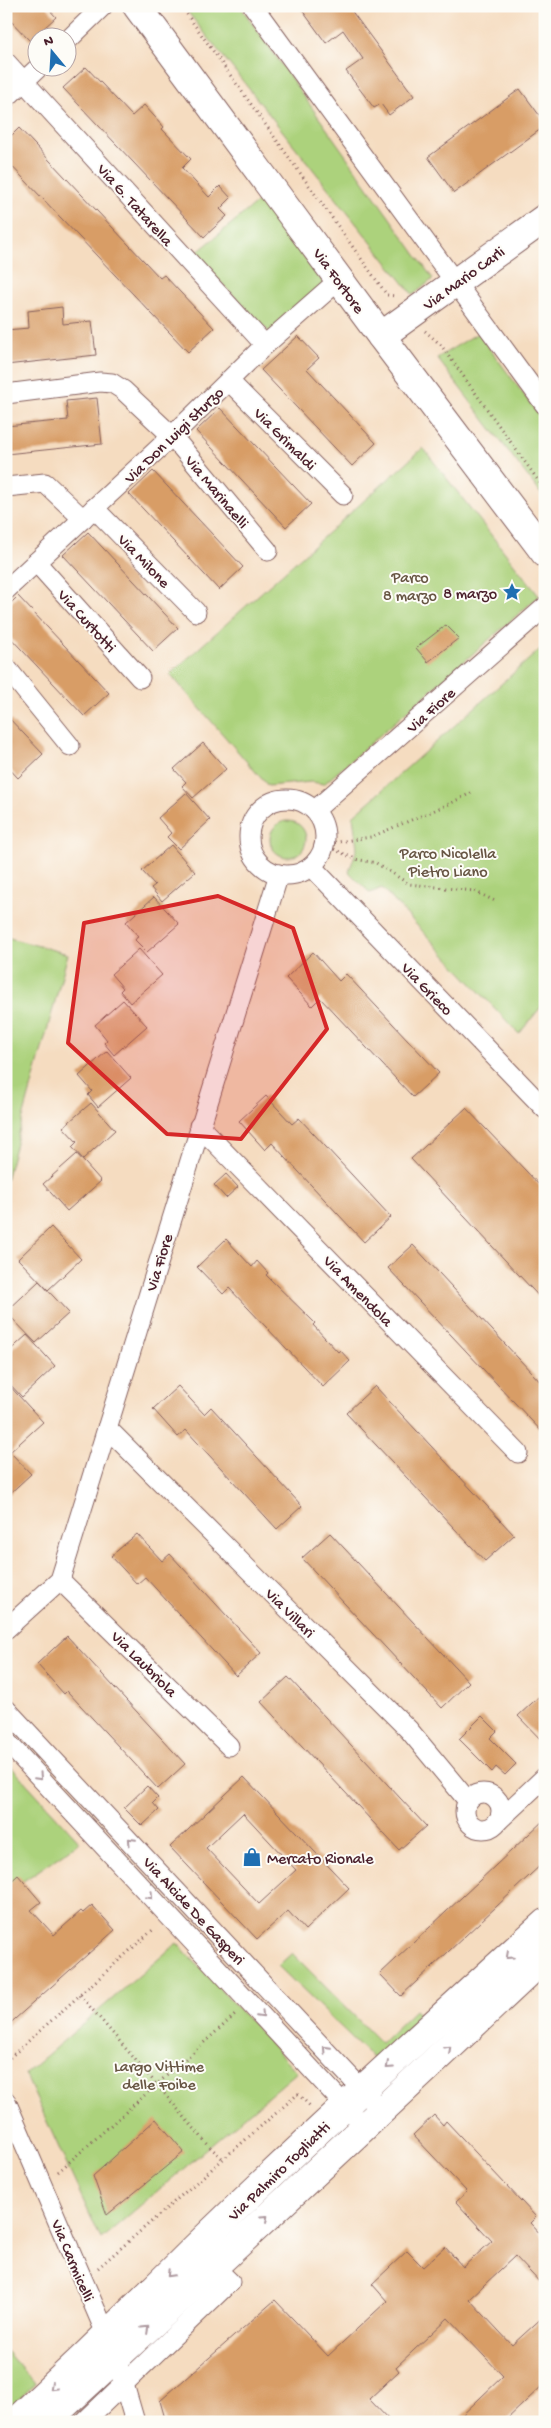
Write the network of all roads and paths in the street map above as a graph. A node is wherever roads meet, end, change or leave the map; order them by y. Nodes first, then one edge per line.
1 (103, 6) edge
2 (137, 6) edge
3 (181, 6) edge
4 (253, 6) edge
5 (78, 30) edge
6 (6, 62) edge
7 (28, 77) edge
8 (24, 81) junction
9 (6, 98) edge
10 (545, 218) edge
11 (340, 279) junction
12 (454, 284) junction
13 (412, 314) junction
14 (381, 336) junction
15 (265, 345) junction
16 (229, 381) junction
17 (6, 394) edge
18 (545, 405) edge
19 (172, 436) junction
20 (6, 487) edge
21 (545, 490) edge
22 (343, 496) dead end
23 (89, 513) junction
24 (268, 551) dead end
25 (545, 553) edge
26 (36, 562) junction
27 (6, 590) edge
28 (545, 607) edge
29 (196, 612) dead end
30 (6, 668) edge
31 (140, 678) dead end
32 (70, 746) dead end
33 (473, 792) dead end
34 (316, 810) junction
35 (325, 845) junction
36 (312, 867) junction
37 (278, 874) junction
38 (497, 902) dead end
39 (545, 1109) edge
40 (199, 1126) junction
41 (107, 1428) junction
42 (518, 1453) dead end
43 (60, 1580) junction
44 (6, 1629) edge
45 (6, 1708) edge
46 (6, 1741) edge
47 (229, 1746) dead end
48 (545, 1777) edge
49 (169, 1916) junction
50 (545, 1923) edge
51 (545, 1957) edge
52 (80, 1996) junction
53 (248, 2002) junction
54 (6, 2061) edge
55 (156, 2085) junction
56 (354, 2097) junction
57 (6, 2100) edge
58 (374, 2119) junction
59 (326, 2124) junction
60 (223, 2159) junction
61 (42, 2186) junction
62 (204, 2257) junction
63 (84, 2282) junction
64 (111, 2347) junction
65 (124, 2385) junction
66 (15, 2422) edge
67 (46, 2422) edge
68 (84, 2422) edge
69 (135, 2422) edge

1 - 5 street
2 - 11 street, Via Fortore
3 - 13 path
4 - 12 street
6 - 8 street, Via G. Tatarella
7 - 8 street
8 - 9 street
8 - 15 street, Via G. Tatarella
10 - 12 street, Via Mario Carli
11 - 14 street, Via Fortore
11 - 15 street, Via Don Luigi Sturzo
12 - 13 street, Via Mario Carli
12 - 18 street
13 - 14 street, Via Mario Carli
13 - 21 path
14 - 25 street, Via Fortore
15 - 16 street, Via Don Luigi Sturzo
16 - 19 street, Via Don Luigi Sturzo
16 - 22 street, Via Grimaldi
17 - 19 street, Via Marinaelli
19 - 23 street, Via Don Luigi Sturzo
19 - 24 street, Via Marinaelli
20 - 23 street, Via Milone
23 - 26 street, Via Don Luigi Sturzo
23 - 29 street, Via Milone
26 - 27 street, Via Don Luigi Sturzo
26 - 31 street, Via Curtotti
28 - 34 street, Via Fiore
30 - 32 street
33 - 35 path
34 - 35 street
34 - 37 street
35 - 36 street
35 - 38 path
36 - 37 street
36 - 39 street, Via Grieco
37 - 40 street, Via Fiore
40 - 41 street, Via Fiore
40 - 42 street, Via Amendola
41 - 43 street, Via Fiore
41 - 48 street, Via Villari
43 - 44 street
43 - 47 street, Via Laubriola
56 -> 45 street, Via Alcide De Gasperi
46 -> 49 street, Via Alcide De Gasperi
49 - 52 path
49 - 53 street, Via Alcide De Gasperi
50 -> 56 street, Via Palmiro Togliatti
58 -> 51 street, Via Palmiro Togliatti
52 - 54 path
52 - 55 path
53 - 55 path
53 -> 56 street, Via Alcide De Gasperi
55 - 60 path
55 - 61 path
56 - 58 street, Via Alcide De Gasperi
56 - 59 street, Via Palmiro Togliatti
57 - 61 street, Via Carmicelli
62 -> 58 street, Via Palmiro Togliatti
59 - 60 path
59 - 62 street, Via Palmiro Togliatti
60 - 63 path
61 - 63 street, Via Carmicelli
62 - 64 street, Via Palmiro Togliatti
62 - 65 street
63 - 64 street, Via Carmicelli
64 - 65 street, Via Carmicelli
64 -> 66 street, Via Palmiro Togliatti
64 - 67 street, Via Palmiro Togliatti
65 - 68 street
65 - 69 street, Via Carmicelli

